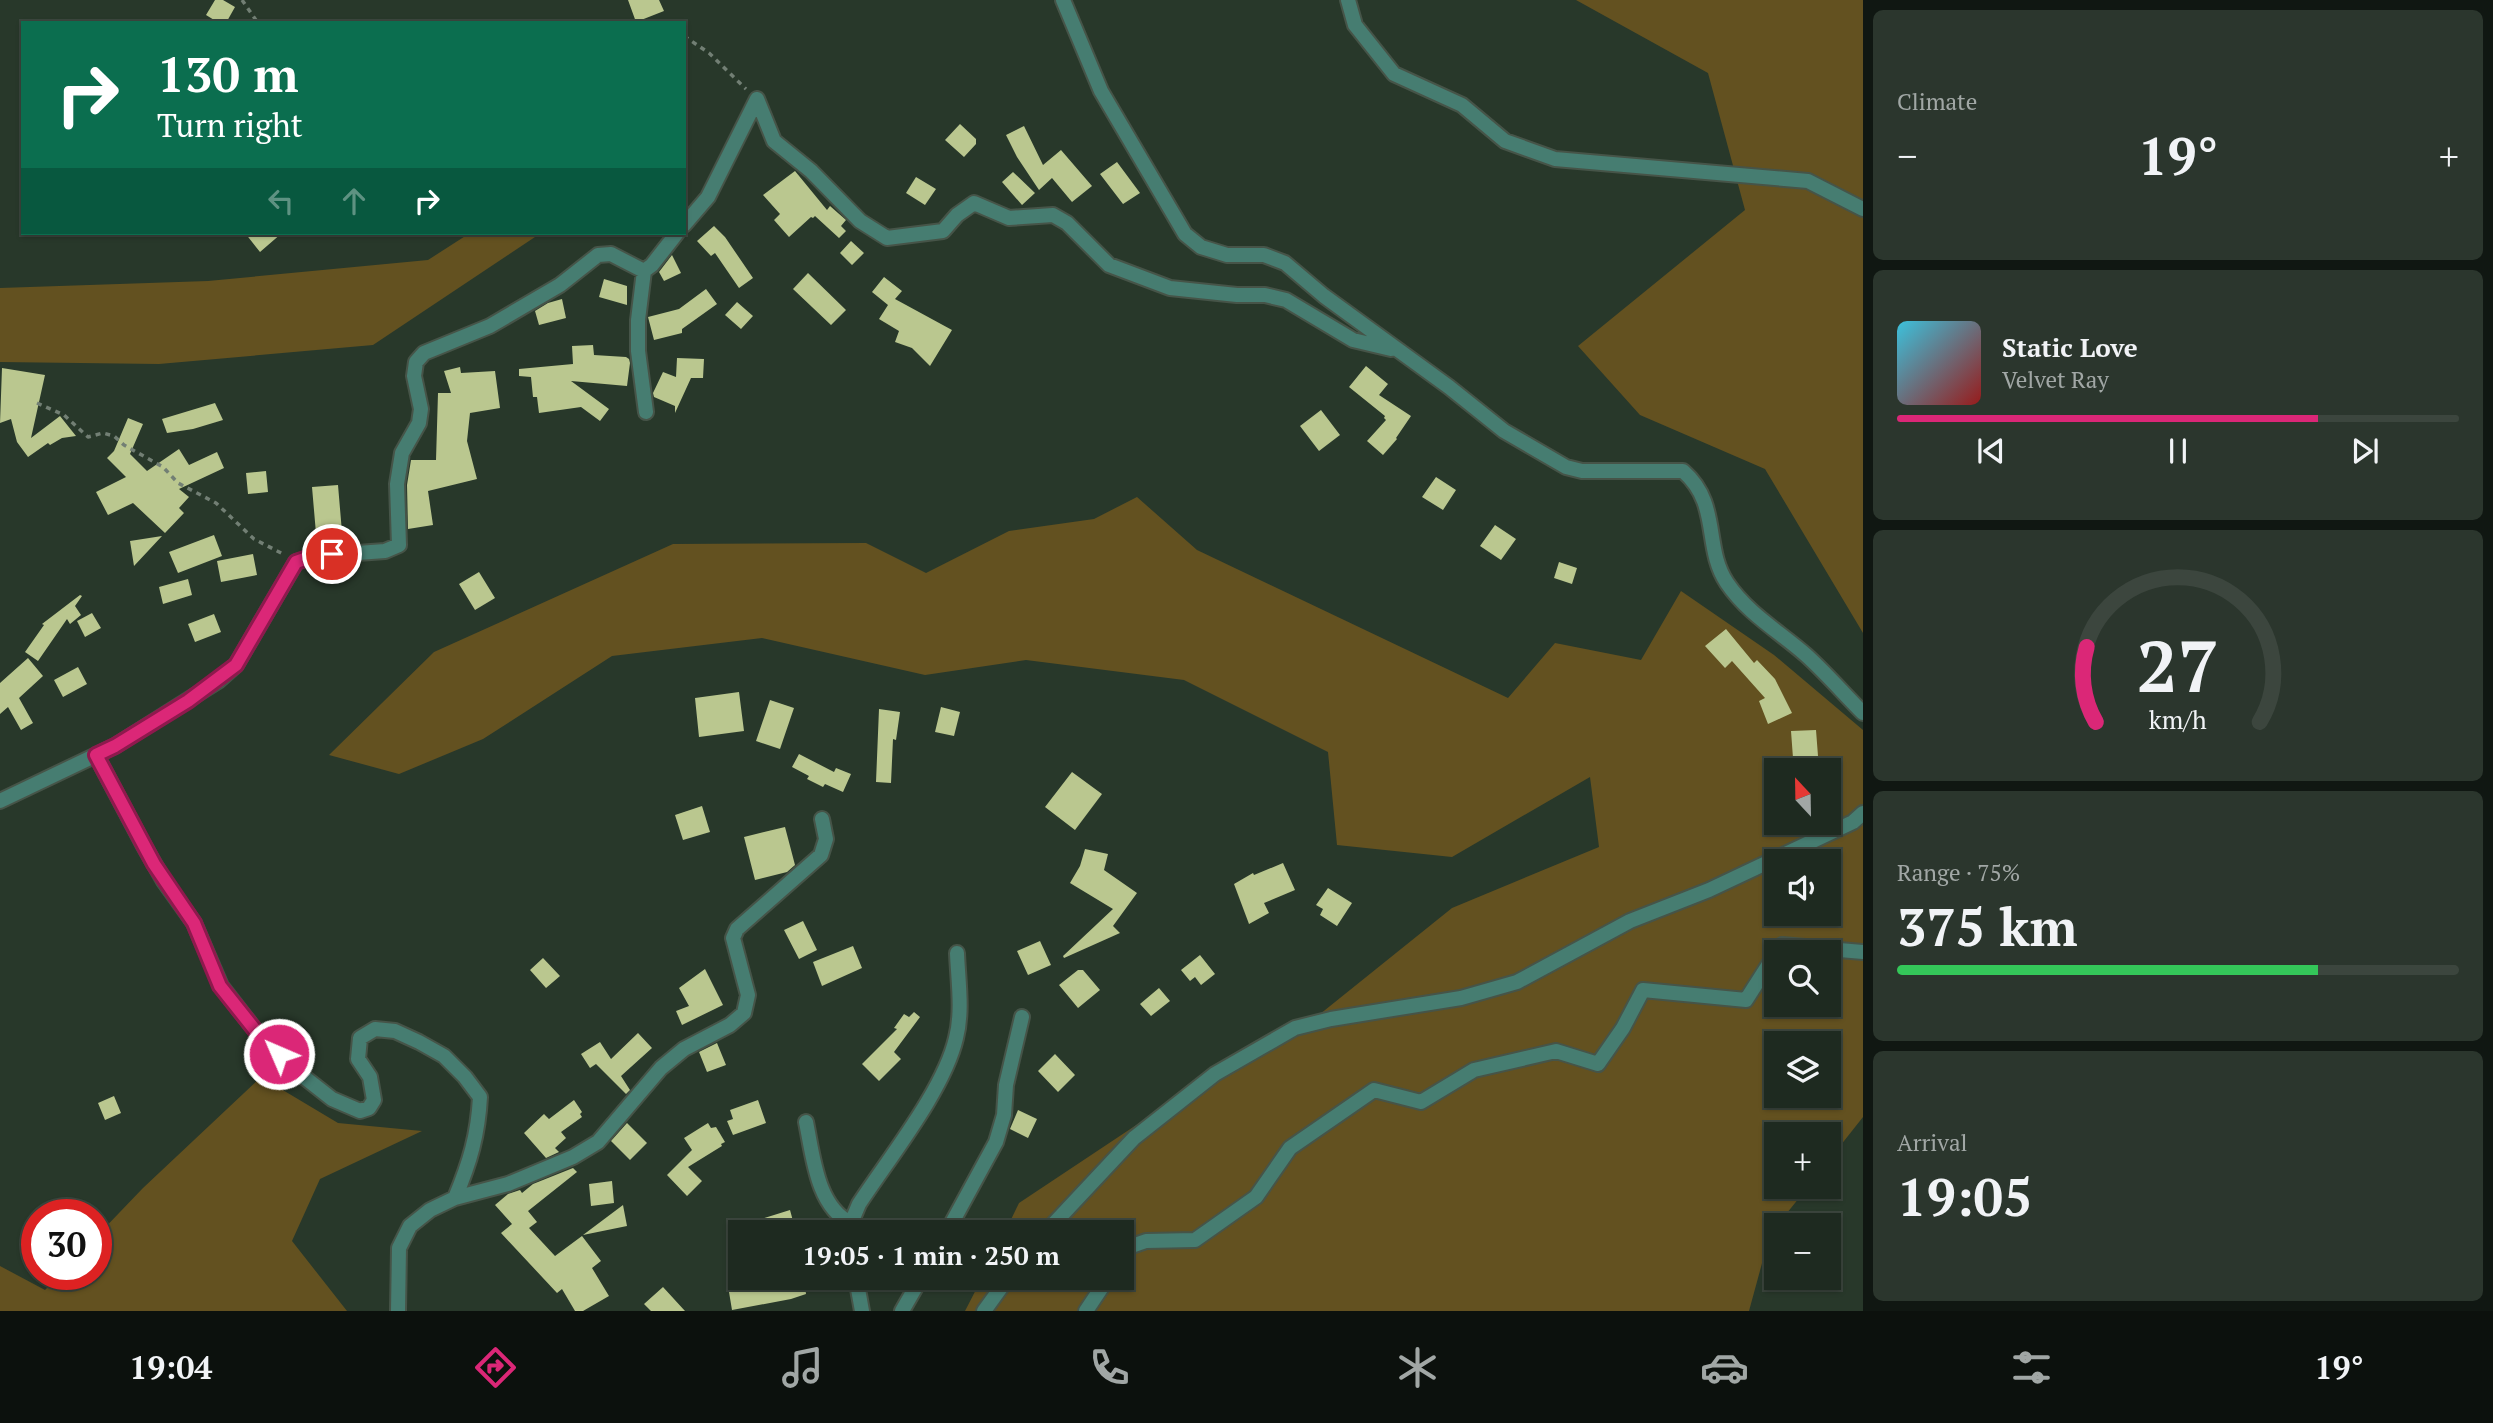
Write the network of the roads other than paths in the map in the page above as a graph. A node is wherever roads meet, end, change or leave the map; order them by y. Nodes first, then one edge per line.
1 (1063, 0) edge
2 (1349, 0) edge
3 (1863, 209) edge
4 (686, 223) edge
5 (675, 235) edge
6 (644, 271) junction
7 (1399, 350) junction
8 (646, 412) dead end
9 (1863, 713) edge
10 (96, 755) junction
11 (0, 802) edge
12 (1863, 813) edge
13 (822, 819) dead end
14 (1841, 950) edge
15 (1863, 952) edge
16 (957, 953) dead end
17 (1764, 973) edge
18 (1022, 1017) dead end
19 (806, 1122) dead end
20 (455, 1198) junction
21 (842, 1220) edge
22 (854, 1220) edge
23 (954, 1220) edge
24 (1057, 1220) edge
25 (1134, 1245) edge
26 (858, 1290) edge
27 (914, 1290) edge
28 (999, 1290) edge
29 (1100, 1290) edge
30 (397, 1311) edge
31 (862, 1311) edge
32 (902, 1311) edge
33 (984, 1311) edge
34 (1086, 1311) edge

1 - 7 street
2 - 3 street
4 - 7 street
5 - 6 street
6 - 8 street
6 - 10 street
7 - 9 street
10 - 11 street
10 - 20 street
12 - 24 street
13 - 20 street
14 - 15 street
16 - 22 street
17 - 25 street
18 - 23 street
19 - 21 street
20 - 30 street
26 - 31 street
27 - 32 street
28 - 33 street
29 - 34 street

